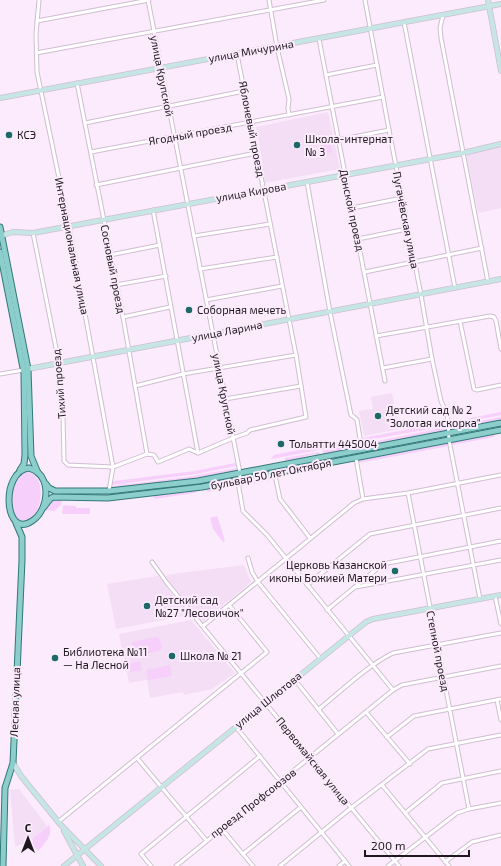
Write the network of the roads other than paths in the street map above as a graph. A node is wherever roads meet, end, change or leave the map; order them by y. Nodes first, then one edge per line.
1 (39, 0) edge
2 (148, 0) edge
3 (269, 0) edge
4 (324, 0) edge
5 (365, 0) edge
6 (488, 0) edge
7 (501, 4) edge
8 (489, 6) junction
9 (270, 10) junction
10 (443, 15) junction
11 (37, 21) junction
12 (404, 22) junction
13 (371, 29) junction
14 (154, 32) junction
15 (319, 39) junction
16 (277, 47) junction
17 (36, 53) junction
18 (237, 54) junction
19 (377, 66) junction
20 (161, 68) junction
21 (501, 71) edge
22 (326, 75) junction
23 (77, 83) junction
24 (41, 90) junction
25 (244, 91) junction
26 (383, 97) junction
27 (0, 98) edge
28 (168, 106) junction
29 (332, 107) junction
30 (289, 115) junction
31 (85, 123) junction
32 (250, 123) junction
33 (389, 130) junction
34 (174, 136) junction
35 (338, 140) junction
36 (501, 144) edge
37 (91, 152) junction
38 (462, 152) junction
39 (256, 153) junction
40 (430, 158) junction
41 (396, 164) junction
42 (180, 169) junction
43 (345, 174) junction
44 (307, 182) junction
45 (96, 185) junction
46 (264, 190) junction
47 (402, 198) junction
48 (187, 204) junction
49 (352, 208) junction
50 (153, 210) junction
51 (103, 220) junction
52 (270, 224) junction
53 (0, 226) edge
54 (69, 226) junction
55 (407, 228) junction
56 (32, 233) junction
57 (1, 236) edge
58 (194, 236) junction
59 (358, 239) junction
60 (160, 245) junction
61 (482, 248) junction
62 (0, 252) edge
63 (110, 255) junction
64 (448, 255) junction
65 (277, 257) junction
66 (414, 262) junction
67 (200, 269) junction
68 (365, 272) junction
69 (166, 276) junction
70 (501, 279) edge
71 (488, 282) junction
72 (116, 286) junction
73 (282, 286) junction
74 (455, 288) junction
75 (421, 295) junction
76 (206, 300) junction
77 (370, 304) junction
78 (170, 307) junction
79 (330, 312) junction
80 (123, 317) junction
81 (289, 320) junction
82 (460, 321) junction
83 (426, 328) junction
84 (213, 334) junction
85 (376, 336) junction
86 (176, 341) junction
87 (501, 349) edge
88 (128, 350) junction
89 (296, 355) junction
90 (93, 357) junction
91 (432, 359) junction
92 (59, 363) junction
93 (219, 368) junction
94 (383, 368) junction
95 (25, 370) junction
96 (0, 374) edge
97 (183, 374) junction
98 (386, 381) dead end
99 (501, 385) edge
100 (135, 386) junction
101 (301, 386) junction
102 (225, 399) junction
103 (501, 423) edge
104 (501, 430) edge
105 (448, 433) junction
106 (233, 438) junction
107 (449, 440) junction
108 (362, 450) junction
109 (198, 453) junction
110 (147, 454) junction
111 (356, 457) junction
112 (113, 466) junction
113 (20, 470) junction
114 (38, 473) junction
115 (240, 474) junction
116 (501, 474) edge
117 (240, 480) junction
118 (276, 480) dead end
119 (457, 483) junction
120 (46, 484) junction
121 (4, 489) dead end
122 (109, 491) junction
123 (408, 493) junction
124 (363, 499) junction
125 (4, 500) dead end
126 (44, 507) junction
127 (501, 508) edge
128 (464, 515) junction
129 (16, 523) junction
130 (27, 524) junction
131 (414, 525) junction
132 (22, 537) junction
133 (310, 538) junction
134 (501, 541) edge
135 (470, 546) junction
136 (420, 556) junction
137 (248, 558) dead end
138 (285, 559) junction
139 (501, 560) edge
140 (152, 562) dead end
141 (474, 565) junction
142 (424, 575) junction
143 (258, 582) junction
144 (306, 585) junction
145 (354, 588) junction
146 (501, 595) edge
147 (495, 596) junction
148 (480, 599) junction
149 (229, 605) junction
150 (430, 608) junction
151 (327, 610) junction
152 (501, 624) edge
153 (203, 626) junction
154 (501, 632) edge
155 (349, 635) junction
156 (437, 645) junction
157 (320, 658) junction
158 (373, 665) junction
159 (501, 666) edge
160 (241, 674) junction
161 (443, 677) junction
162 (294, 679) junction
163 (393, 690) junction
164 (499, 700) edge
165 (265, 703) junction
166 (319, 709) junction
167 (450, 709) junction
168 (366, 712) junction
169 (501, 720) edge
170 (236, 727) junction
171 (338, 734) junction
172 (501, 735) edge
173 (387, 737) junction
174 (456, 743) junction
175 (260, 756) junction
176 (137, 758) junction
177 (310, 758) junction
178 (13, 763) junction
179 (410, 764) junction
180 (501, 771) edge
181 (463, 778) junction
182 (281, 782) junction
183 (382, 785) junction
184 (162, 787) junction
185 (501, 803) edge
186 (301, 807) junction
187 (351, 808) junction
188 (469, 809) junction
189 (405, 812) junction
190 (187, 816) junction
191 (59, 823) junction
192 (222, 829) junction
193 (322, 832) junction
194 (501, 835) edge
195 (425, 838) junction
196 (206, 840) junction
197 (85, 848) junction
198 (243, 854) junction
199 (77, 856) junction
200 (345, 861) junction
201 (395, 861) junction
202 (445, 862) junction
203 (3, 866) edge
204 (64, 866) edge
205 (83, 866) edge
206 (101, 866) edge
207 (151, 866) edge
208 (176, 866) edge
209 (253, 866) edge
210 (280, 866) edge
211 (339, 866) edge
212 (349, 866) edge
213 (388, 866) edge
214 (399, 866) edge
215 (449, 866) edge

1 - 11 street, Интернациональная улица
2 - 11 street
2 - 14 street, улица Крупской
3 - 9 street
4 - 9 street
5 - 13 street, Пугачёвская улица
6 - 8 main road
7 - 8 main road, улица Мичурина
8 - 10 main road, улица Мичурина
8 - 21 main road
9 - 14 street
9 - 16 street
10 - 12 main road, улица Мичурина
10 - 38 street
11 - 17 street, Интернациональная улица
12 - 13 main road, улица Мичурина
12 - 40 street
13 - 15 main road, улица Мичурина
13 - 19 street, Пугачёвская улица
14 - 17 street
14 - 20 street, улица Крупской
15 - 16 main road, улица Мичурина
15 - 22 street, Донской проезд
16 - 18 main road, улица Мичурина
16 - 30 street
17 - 24 street, Интернациональная улица
18 - 20 main road, улица Мичурина
18 - 25 street, Яблоневый проезд
19 - 22 street
19 - 26 street, Пугачёвская улица
20 - 23 main road, улица Мичурина
20 - 28 street, улица Крупской
22 - 29 street, Донской проезд
23 - 24 main road, улица Мичурина
23 - 31 street, Сосновый проезд
24 - 27 main road, улица Мичурина
24 - 54 street, Интернациональная улица
25 - 28 street
25 - 32 street, Яблоневый проезд
26 - 29 street, Ягодный проезд
26 - 33 street, Пугачёвская улица
28 - 31 street
28 - 34 street, улица Крупской
29 - 30 street, Ягодный проезд
29 - 35 street, Донской проезд
30 - 32 street, Ягодный проезд
31 - 37 street, Сосновый проезд
32 - 34 street, Ягодный проезд
32 - 39 street, Яблоневый проезд
33 - 35 street
33 - 41 street, Пугачёвская улица
34 - 37 street, Ягодный проезд
34 - 42 street, улица Крупской
35 - 43 street, Донской проезд
36 - 38 main road, улица Кирова
37 - 45 street, Сосновый проезд
38 - 40 main road, улица Кирова
38 - 61 street
39 - 42 street
39 - 46 street, Яблоневый проезд
40 - 41 main road, улица Кирова
40 - 64 street
41 - 43 main road, улица Кирова
41 - 47 street, Пугачёвская улица
42 - 45 street
42 - 48 street, улица Крупской
43 - 44 main road, улица Кирова
43 - 49 street, Донской проезд
44 - 46 main road, улица Кирова
44 - 79 street
45 - 51 street, Сосновый проезд
46 - 48 main road, улица Кирова
46 - 52 street, Яблоневый проезд
47 - 49 street
47 - 55 street, Пугачёвская улица
48 - 50 main road, улица Кирова
48 - 58 street, улица Крупской
49 - 59 street, Донской проезд
50 - 51 main road, улица Кирова
50 - 60 street
51 - 54 main road, улица Кирова
51 - 63 street, Сосновый проезд
52 - 58 street
52 - 65 street, Яблоневый проезд
53 - 57 main road
54 - 56 main road, улица Кирова
54 - 90 street, Интернациональная улица
55 - 59 street
55 - 66 street, Пугачёвская улица
56 - 57 main road, улица Кирова
56 - 92 street, Тихий проезд
57 - 95 main road
58 - 67 street, улица Крупской
59 - 68 street, Донской проезд
60 - 63 street
60 - 69 street
61 - 64 street
61 - 71 street
62 - 95 main road
63 - 72 street, Сосновый проезд
64 - 66 street
64 - 74 street
65 - 67 street
65 - 73 street, Яблоневый проезд
66 - 68 street
66 - 75 street, Пугачёвская улица
67 - 76 street, улица Крупской
68 - 77 street, Донской проезд
69 - 72 street
69 - 78 street
70 - 71 main road, улица Ларина
71 - 74 main road, улица Ларина
72 - 80 street, Сосновый проезд
73 - 76 street
73 - 81 street, Яблоневый проезд
74 - 75 main road, улица Ларина
75 - 77 main road, улица Ларина
75 - 83 street, Пугачёвская улица
76 - 84 street, улица Крупской
77 - 79 main road, улица Ларина
77 - 85 street, Донской проезд
78 - 80 street
78 - 86 street
79 - 81 main road, улица Ларина
79 - 108 street
80 - 88 street, Сосновый проезд
81 - 84 main road, улица Ларина
81 - 89 street, Яблоневый проезд
82 - 83 street
82 - 87 street
82 - 99 street
83 - 85 street
83 - 91 street, Пугачёвская улица
84 - 86 main road, улица Ларина
84 - 93 street, улица Крупской
85 - 94 street, Донской проезд
86 - 88 main road, улица Ларина
86 - 97 street
88 - 90 main road, улица Ларина
88 - 100 street, Сосновый проезд
89 - 93 street
89 - 101 street, Яблоневый проезд
90 - 92 main road, улица Ларина
90 - 112 street, Интернациональная улица
91 - 94 street
91 - 105 street, Пугачёвская улица
92 - 95 main road, улица Ларина
92 - 112 street, Тихий проезд
93 - 97 street
93 - 102 street, улица Крупской
94 - 98 street, Донской проезд
95 - 96 street, улица Ларина
95 - 113 main road
95 - 114 main road
97 - 100 street
97 - 109 street
100 - 110 street, Сосновый проезд
101 - 102 street
101 - 106 street, Яблоневый проезд
102 - 106 street, улица Крупской
103 - 105 main road, бульвар 50 лет Октября
104 - 107 main road, бульвар 50 лет Октября
105 - 107 street, Пугачёвская улица
105 - 108 main road, бульвар 50 лет Октября
106 - 109 street
106 - 115 street, улица Крупской
107 - 111 main road, бульвар 50 лет Октября
107 - 119 street, Пугачёвская улица
108 - 115 main road, бульвар 50 лет Октября
109 - 110 street
110 - 112 street
111 - 117 main road, бульвар 50 лет Октября
111 - 124 street
112 - 122 street, Интернациональная улица
113 - 114 main road
113 - 121 main road
114 - 120 main road
115 - 117 street, улица Крупской
115 - 122 main road, бульвар 50 лет Октября
116 - 119 street
117 - 126 main road, бульвар 50 лет Октября
117 - 138 street, улица Крупской
118 - 133 street
119 - 123 street
119 - 128 street, Пугачёвская улица
120 - 122 main road, бульвар 50 лет Октября
120 - 126 main road
123 - 124 street
123 - 131 street, Степной проезд
124 - 133 street
125 - 129 main road, Лесная улица
126 - 130 main road, бульвар 50 лет Октября
127 - 128 street
128 - 131 street
128 - 135 street, Пугачёвская улица
129 - 130 main road
129 - 132 main road, Лесная улица
130 - 132 main road, Лесная улица
131 - 136 street, Степной проезд
131 - 144 street
132 - 178 main road, Лесная улица
133 - 138 street
134 - 135 street
135 - 136 street
135 - 141 street, Пугачёвская улица
136 - 142 street, Степной проезд
136 - 145 street
137 - 143 street
138 - 143 street
138 - 144 street, улица Крупской
139 - 141 street
140 - 153 street, Первомайская улица
141 - 142 street
141 - 148 street, Пугачёвская улица
142 - 145 street
142 - 150 street, Степной проезд
143 - 149 street
143 - 157 street
144 - 151 street, улица Крупской
145 - 151 street
146 - 147 main road, улица Шлютова
147 - 148 main road, улица Шлютова
147 - 152 street
148 - 150 main road, улица Шлютова
149 - 153 street
149 - 160 street
150 - 155 main road, улица Шлютова
150 - 156 street, Степной проезд
151 - 155 street, улица Крупской
153 - 160 street, Первомайская улица
154 - 156 street
155 - 157 main road, улица Шлютова
155 - 158 street, улица Крупской
156 - 158 street
156 - 161 street, Степной проезд
157 - 162 main road, улица Шлютова
158 - 163 street, улица Крупской
158 - 166 street
159 - 161 street, проезд Профсоюзов
160 - 165 street, Первомайская улица
160 - 176 street
161 - 163 street, проезд Профсоюзов
161 - 167 street, Степной проезд
162 - 165 main road, улица Шлютова
162 - 166 street
163 - 168 street, проезд Профсоюзов
164 - 167 street
164 - 169 street
165 - 170 main road, улица Шлютова
165 - 177 street, Первомайская улица
166 - 171 street
167 - 173 street
167 - 174 street, Степной проезд
168 - 171 street, проезд Профсоюзов
168 - 173 street
170 - 175 street
170 - 184 main road, улица Шлютова
171 - 177 street, проезд Профсоюзов
172 - 174 street
173 - 179 street
174 - 179 street
174 - 181 street, Степной проезд
175 - 182 street
175 - 190 street
176 - 184 street
176 - 191 street
177 - 182 street, проезд Профсоюзов
177 - 187 street, Первомайская улица
178 - 191 main road
178 - 203 main road, Лесная улица
179 - 183 street
180 - 181 street
181 - 188 street, Степной проезд
181 - 189 street
182 - 186 street
182 - 192 street, проезд Профсоюзов
183 - 187 street
183 - 189 street
184 - 190 street
184 - 197 main road, улица Шлютова
185 - 188 street
186 - 193 street
186 - 198 street
187 - 193 street
187 - 201 street, Первомайская улица
188 - 195 street
189 - 195 street
190 - 196 street
190 - 207 street
191 - 197 main road
191 - 199 main road
192 - 196 street, проезд Профсоюзов
192 - 198 street
193 - 200 street
193 - 210 street
194 - 202 street
195 - 201 street
195 - 202 street
196 - 208 street, проезд Профсоюзов
197 - 199 main road, улица Шлютова
197 - 206 main road
198 - 209 street
199 - 204 main road, улица Шлютова
199 - 205 main road
200 - 211 street
200 - 212 street
201 - 213 street
201 - 214 street, Первомайская улица
202 - 215 street

